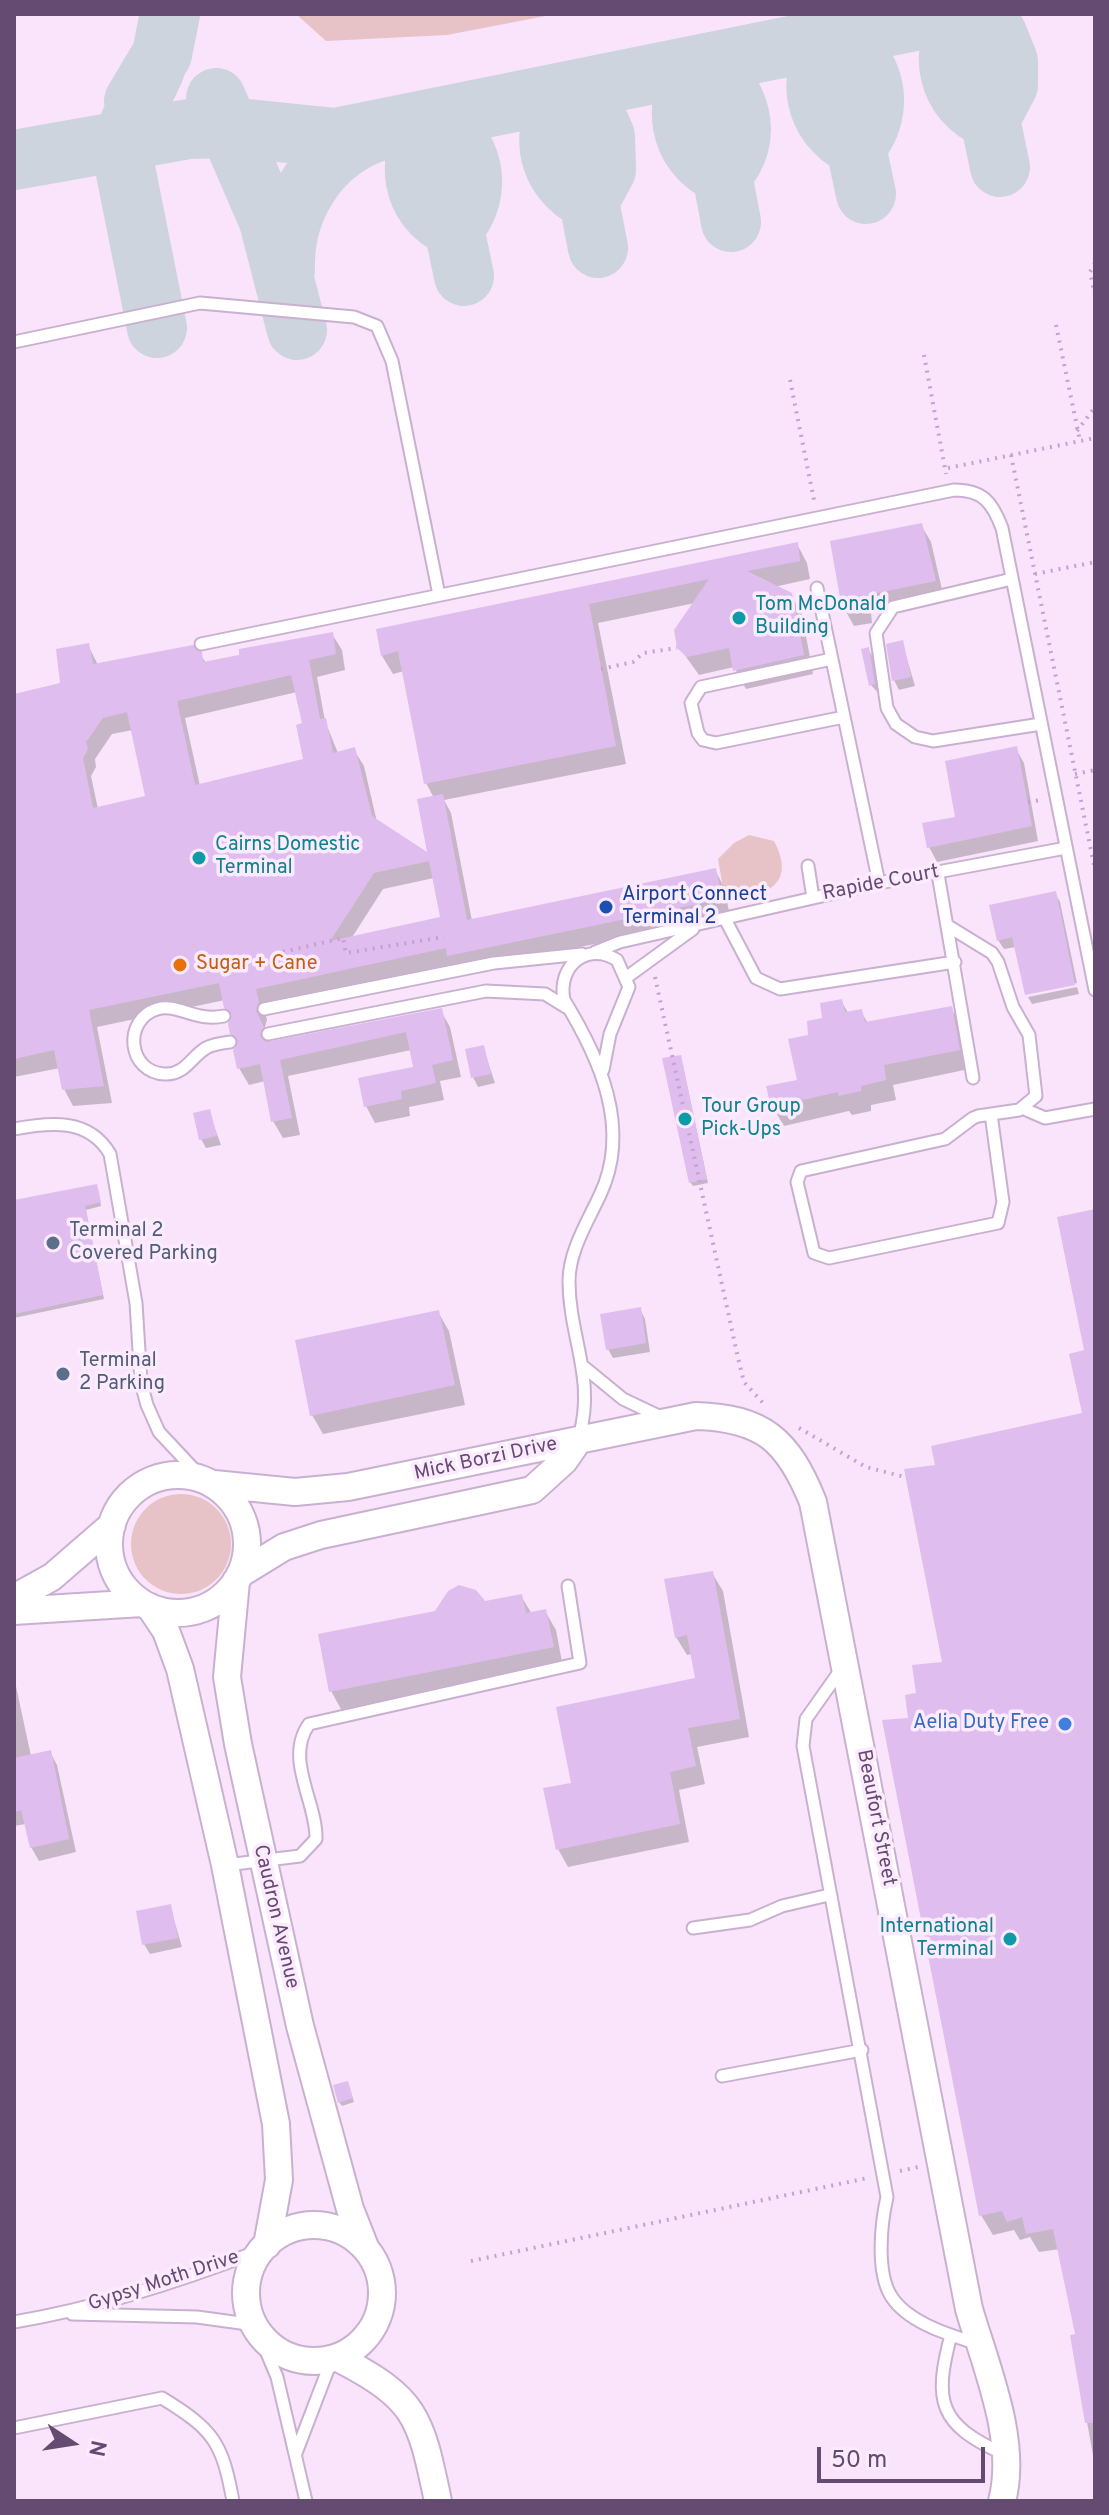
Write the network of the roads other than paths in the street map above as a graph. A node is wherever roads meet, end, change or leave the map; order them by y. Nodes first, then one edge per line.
1 (14, 342) edge
2 (1012, 579) junction
3 (817, 588) dead end
4 (439, 595) junction
5 (201, 644) dead end
6 (832, 659) junction
7 (844, 717) junction
8 (1041, 724) junction
9 (1066, 848) junction
10 (808, 866) dead end
11 (938, 874) junction
12 (879, 883) junction
13 (813, 898) junction
14 (725, 919) junction
15 (697, 926) junction
16 (948, 926) junction
17 (590, 953) junction
18 (955, 962) junction
19 (627, 977) junction
20 (1095, 990) edge
21 (264, 1009) dead end
22 (570, 1010) junction
23 (224, 1016) dead end
24 (268, 1034) dead end
25 (230, 1042) dead end
26 (603, 1070) junction
27 (973, 1078) dead end
28 (1022, 1108) junction
29 (1095, 1109) edge
30 (991, 1114) junction
31 (14, 1129) edge
32 (583, 1367) junction
33 (668, 1420) junction
34 (578, 1441) junction
35 (209, 1482) junction
36 (112, 1525) junction
37 (238, 1577) junction
38 (568, 1586) dead end
39 (14, 1598) edge
40 (146, 1605) junction
41 (14, 1611) edge
42 (845, 1665) junction
43 (261, 1861) junction
44 (225, 1865) junction
45 (829, 1895) junction
46 (693, 1928) dead end
47 (862, 2050) junction
48 (722, 2076) dead end
49 (264, 2247) junction
50 (365, 2247) junction
51 (66, 2313) junction
52 (14, 2322) edge
53 (257, 2330) junction
54 (951, 2335) junction
55 (979, 2344) junction
56 (335, 2358) junction
57 (14, 2428) edge
58 (296, 2453) junction
59 (1005, 2455) junction
60 (233, 2501) edge
61 (306, 2501) edge
62 (438, 2501) edge
63 (1002, 2501) edge

1 - 4 lane
2 - 4 lane
2 - 8 lane
2 - 8 lane
3 - 6 lane
4 - 5 lane
6 - 7 lane
6 - 7 lane
7 - 12 lane
8 - 9 lane
9 - 11 lane, Rapide Court
9 - 20 lane
10 - 13 lane
11 - 12 lane, Rapide Court
11 - 16 lane
12 - 13 lane, Rapide Court
13 - 14 lane, Rapide Court
14 - 15 lane, Rapide Court
14 - 18 lane
15 - 17 lane, Rapide Court
15 - 19 lane, Rapide Court
16 - 18 lane
16 - 28 lane
17 - 19 lane
17 - 21 lane, Rapide Court
17 - 22 lane
18 - 27 lane
19 - 26 lane
22 - 24 lane
22 - 26 lane
23 - 25 lane
26 - 32 lane
28 - 29 lane
28 - 30 lane
30 - 30 lane
31 - 35 lane
32 - 33 lane
32 - 34 lane
33 - 34 street, Beaufort Street
33 - 42 street, Beaufort Street
34 - 35 street, Mick Borzi Drive
34 - 37 street, Mick Borzi Drive
35 - 36 street
35 - 37 street
36 - 39 street
36 - 40 street
37 - 40 street
37 - 43 street, Caudron Avenue
38 - 43 lane
40 - 41 street
40 - 44 street, Caudron Avenue
42 - 45 lane
42 - 55 street, Beaufort Street
43 - 44 lane
43 - 50 street, Caudron Avenue
44 - 49 street, Caudron Avenue
45 - 46 lane
45 - 47 lane
47 - 48 lane
47 - 54 lane
49 - 50 street
49 - 51 lane, Gypsy Moth Drive
49 - 53 street
50 - 56 street
51 - 52 lane, Gypsy Moth Drive
51 - 53 lane, Gypsy Moth Drive
53 - 56 street
53 - 58 lane
54 - 55 lane
54 - 59 lane
55 - 59 street, Beaufort Street
56 - 58 lane
56 - 62 street
57 - 60 lane
58 - 61 lane
59 - 63 street, Beaufort Street

